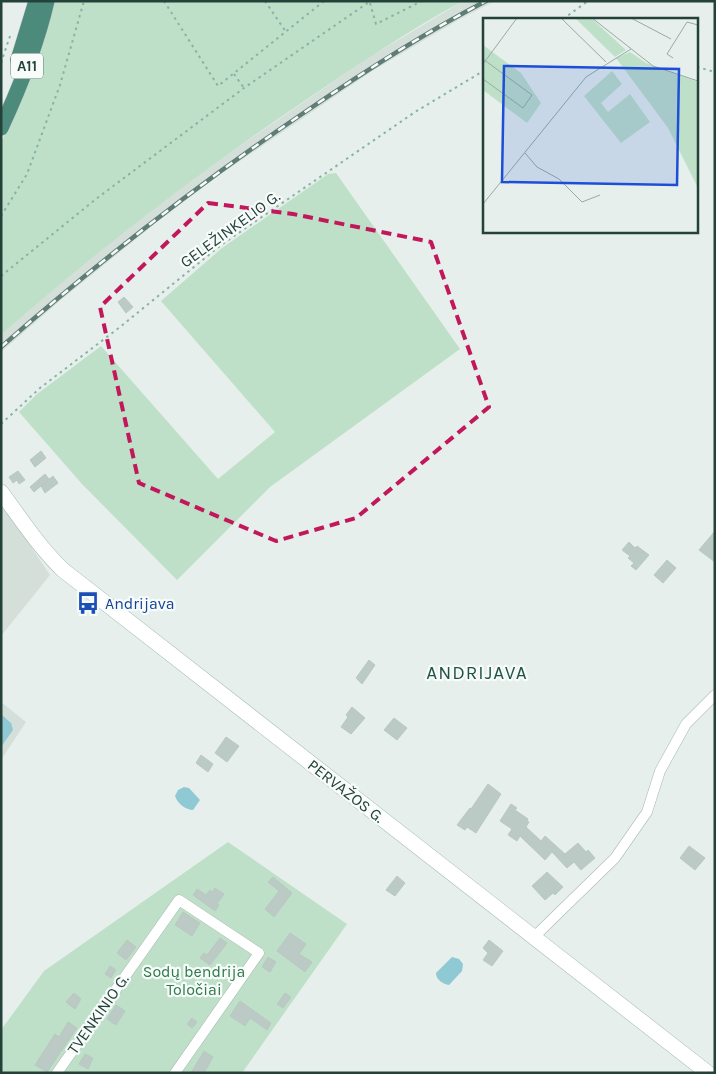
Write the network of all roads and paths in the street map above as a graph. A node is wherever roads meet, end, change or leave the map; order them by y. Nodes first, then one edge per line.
1 (36, 1) edge
2 (47, 1) edge
3 (84, 1) edge
4 (164, 1) edge
5 (264, 1) edge
6 (324, 1) edge
7 (422, 1) edge
8 (588, 1) edge
9 (368, 2) edge
10 (564, 18) edge
11 (286, 32) junction
12 (12, 33) dead end
13 (1, 63) edge
14 (698, 67) edge
15 (483, 71) edge
16 (715, 72) edge
17 (234, 73) junction
18 (244, 88) junction
19 (1, 105) edge
20 (1, 128) edge
21 (1, 216) edge
22 (1, 276) edge
23 (1, 424) edge
24 (1, 492) edge
25 (715, 695) edge
26 (534, 937) junction
27 (57, 1073) edge
28 (175, 1073) edge
29 (708, 1073) edge

1 - 19 highway, A11
2 - 20 highway, A11
3 - 21 path
4 - 17 path
5 - 11 path
6 - 11 path
7 - 9 path
8 - 10 path
9 - 18 path
11 - 17 path
12 - 13 path
14 - 16 path
15 - 23 path, GELEŽINKELIO G.
17 - 18 path
18 - 22 path
24 - 26 main road, PERVAŽOS G.
25 - 26 street
26 - 29 main road, PERVAŽOS G.
27 - 28 street, TVENKINIO G.

